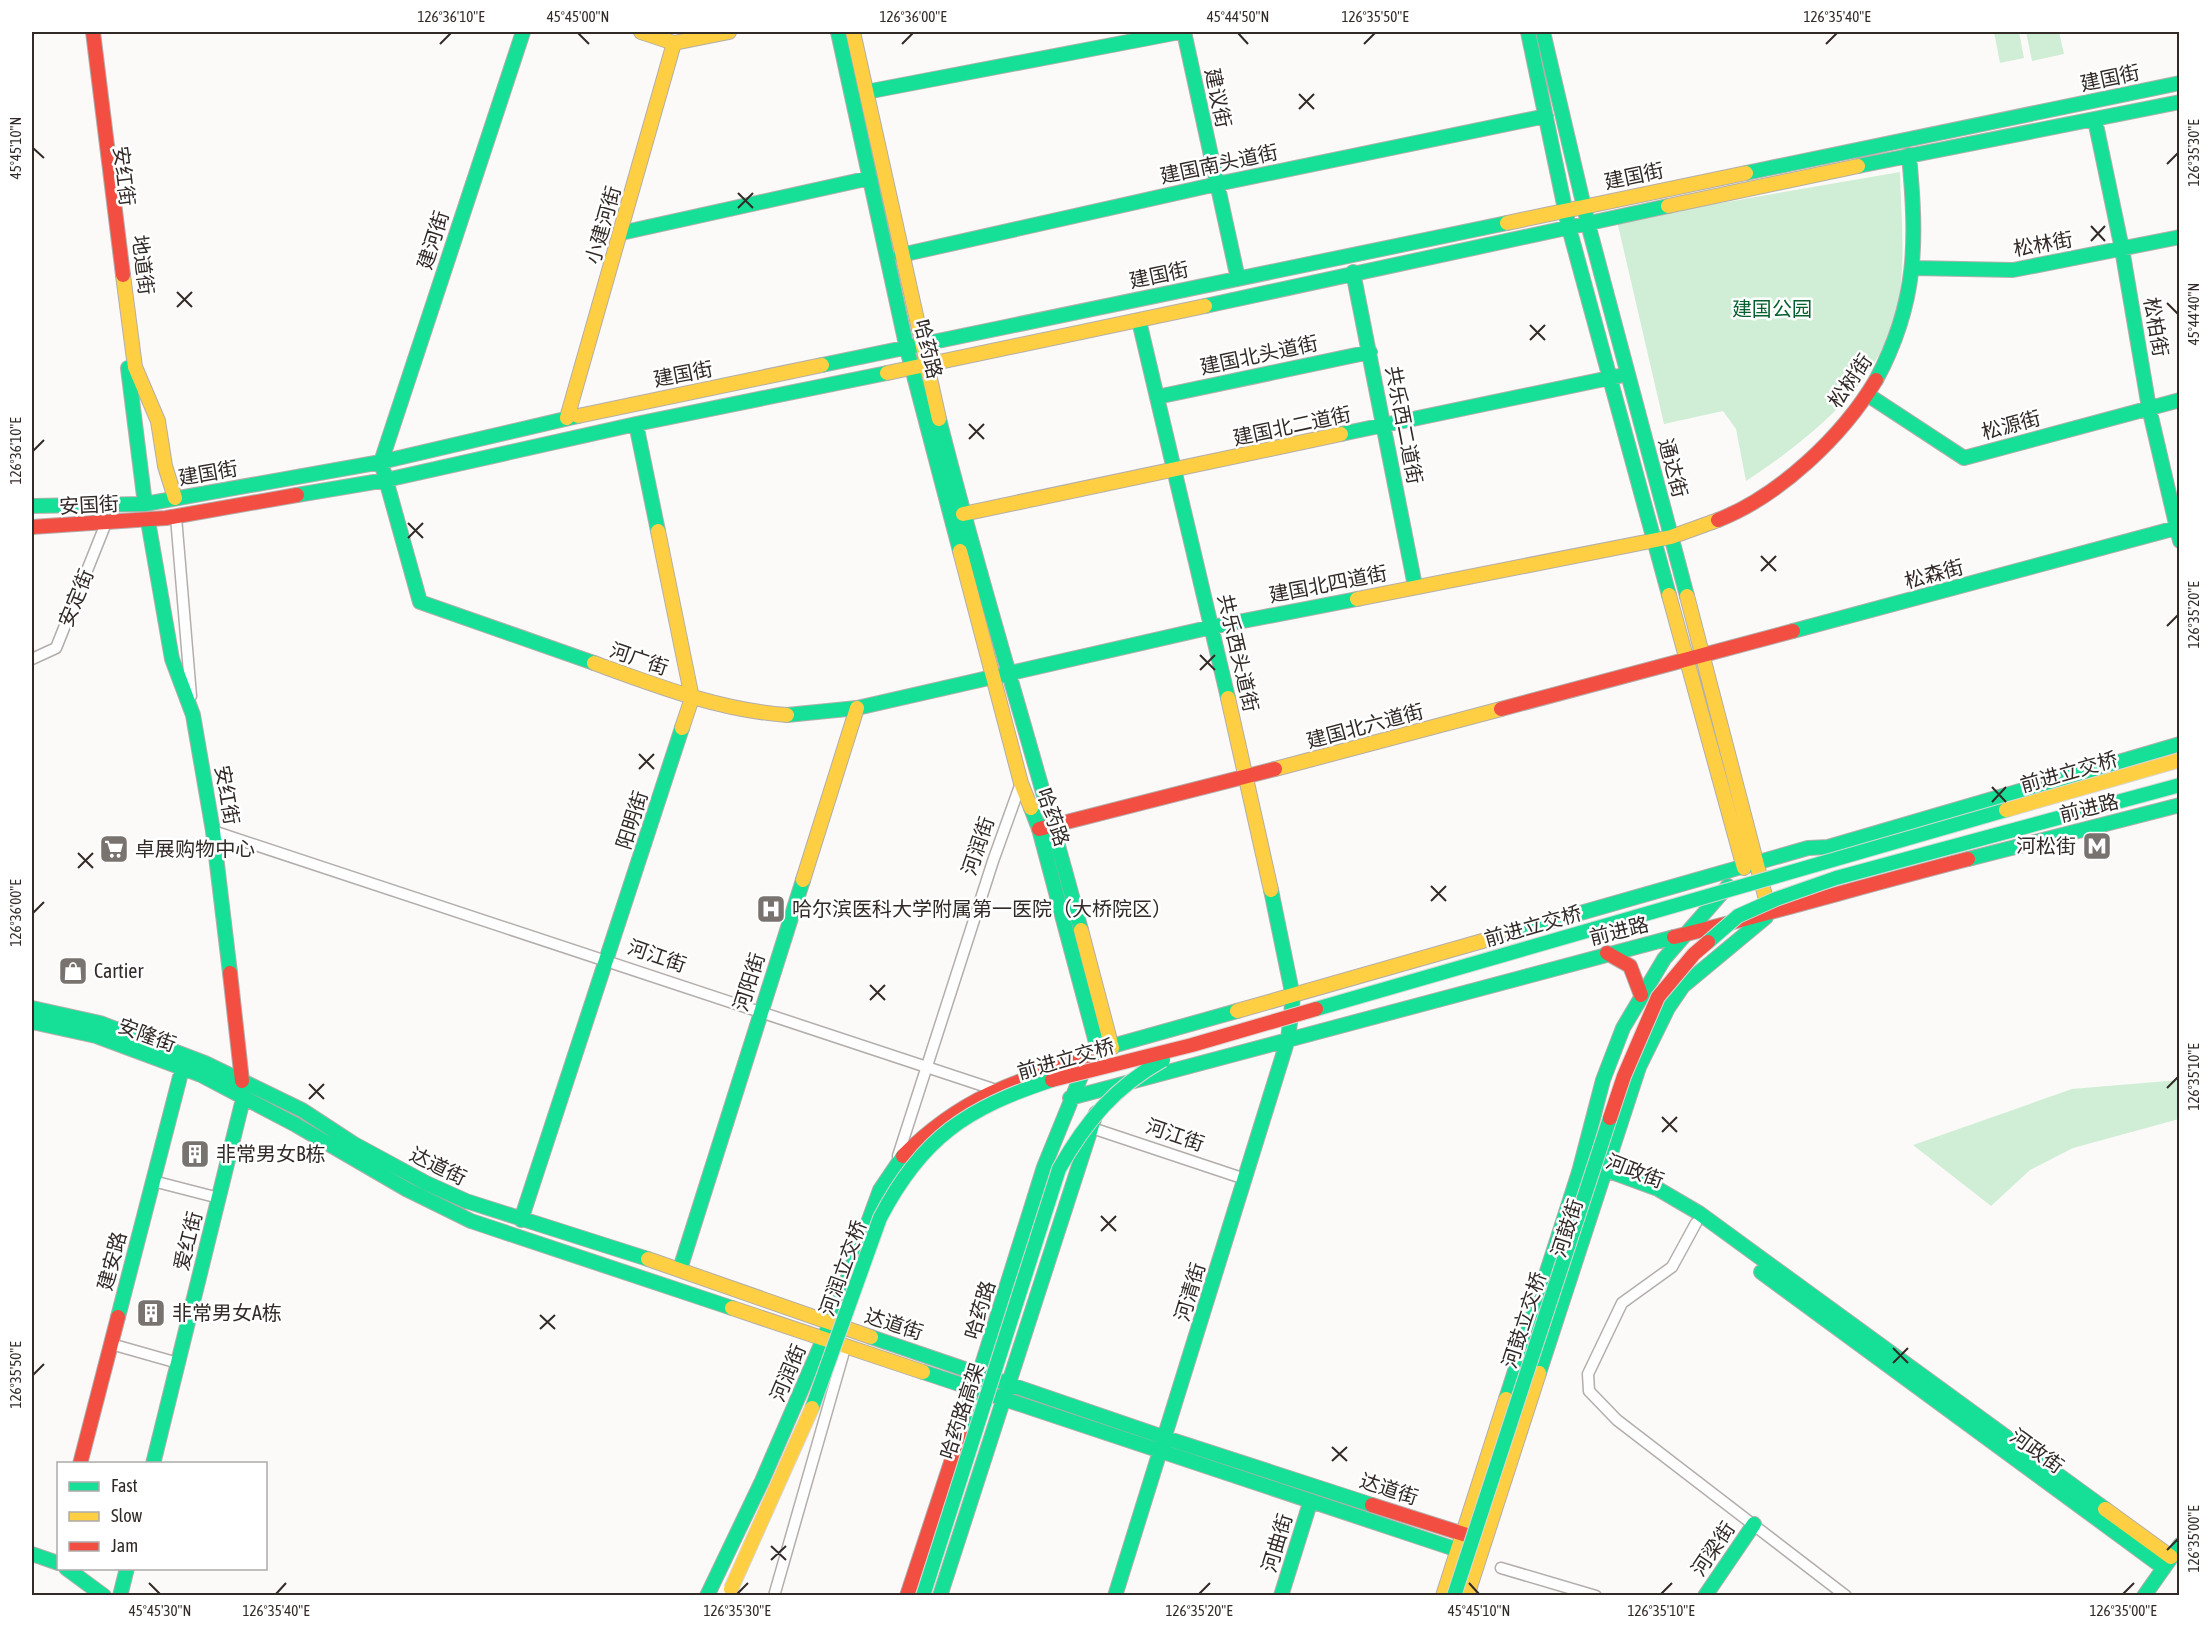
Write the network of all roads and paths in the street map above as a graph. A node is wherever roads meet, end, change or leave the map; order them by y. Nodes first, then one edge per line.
1 (87, 32) edge
2 (93, 32) edge
3 (523, 32) edge
4 (641, 32) edge
5 (729, 32) edge
6 (838, 32) edge
7 (853, 32) edge
8 (1182, 32) edge
9 (1528, 32) edge
10 (1543, 32) edge
11 (674, 42) junction
12 (2180, 83) edge
13 (866, 92) junction
14 (2180, 102) edge
15 (1546, 116) junction
16 (2095, 120) junction
17 (1909, 155) junction
18 (870, 178) junction
19 (1217, 184) junction
20 (1584, 207) junction
21 (1566, 211) junction
22 (1588, 224) junction
23 (1569, 228) junction
24 (621, 233) junction
25 (2180, 237) edge
26 (2122, 249) junction
27 (901, 255) junction
28 (1912, 268) junction
29 (1353, 272) junction
30 (1238, 279) junction
31 (1138, 321) junction
32 (914, 347) junction
33 (1370, 352) junction
34 (918, 366) junction
35 (1628, 374) junction
36 (1611, 378) junction
37 (1868, 395) junction
38 (1157, 397) junction
39 (2180, 400) edge
40 (2149, 408) junction
41 (567, 418) junction
42 (636, 424) junction
43 (1384, 427) junction
44 (381, 462) junction
45 (1176, 471) junction
46 (386, 480) junction
47 (175, 498) junction
48 (145, 504) junction
49 (32, 506) edge
50 (963, 514) junction
51 (176, 517) junction
52 (148, 521) junction
53 (106, 524) junction
54 (32, 527) edge
55 (2178, 534) edge
56 (1671, 537) junction
57 (1655, 540) junction
58 (1415, 586) junction
59 (1212, 627) junction
60 (1695, 658) junction
61 (32, 659) edge
62 (1009, 674) junction
63 (995, 678) junction
64 (692, 698) junction
65 (857, 708) junction
66 (193, 715) junction
67 (2180, 731) edge
68 (2180, 744) edge
69 (2180, 760) edge
70 (1247, 777) junction
71 (1021, 783) junction
72 (2180, 785) edge
73 (2180, 805) edge
74 (1054, 827) junction
75 (1039, 829) junction
76 (213, 831) junction
77 (1808, 848) junction
78 (1758, 863) junction
79 (1744, 868) junction
80 (1770, 914) junction
81 (1738, 916) joint
82 (1686, 934) junction
83 (1607, 953) junction
84 (608, 960) junction
85 (1641, 995) junction
86 (1293, 997) junction
87 (32, 1008) edge
88 (760, 1013) junction
89 (32, 1022) edge
90 (1288, 1039) junction
91 (1192, 1045) junction
92 (1099, 1052) junction
93 (927, 1068) junction
94 (182, 1069) junction
95 (242, 1081) junction
96 (993, 1089) junction
97 (1101, 1089) junction
98 (1070, 1098) junction
99 (243, 1099) junction
100 (1092, 1128) junction
101 (896, 1162) junction
102 (915, 1162) joint
103 (1579, 1172) junction
104 (1605, 1174) junction
105 (1245, 1179) junction
106 (153, 1181) junction
107 (219, 1198) junction
108 (521, 1220) junction
109 (1696, 1223) junction
110 (680, 1269) junction
111 (829, 1323) junction
112 (823, 1340) junction
113 (111, 1344) junction
114 (845, 1346) junction
115 (178, 1363) junction
116 (981, 1373) junction
117 (1008, 1383) junction
118 (975, 1389) junction
119 (1003, 1399) junction
120 (1166, 1438) junction
121 (1161, 1453) junction
122 (81, 1462) edge
123 (153, 1462) edge
124 (1310, 1503) junction
125 (1754, 1524) junction
126 (1462, 1533) junction
127 (1484, 1541) junction
128 (1458, 1550) junction
129 (32, 1554) edge
130 (1479, 1557) junction
131 (2172, 1557) edge
132 (57, 1563) edge
133 (1501, 1568) dead end
134 (68, 1570) edge
135 (127, 1570) edge
136 (729, 1592) edge
137 (104, 1596) edge
138 (120, 1596) edge
139 (707, 1596) edge
140 (774, 1596) edge
141 (907, 1596) edge
142 (923, 1596) edge
143 (940, 1596) edge
144 (1115, 1596) edge
145 (1281, 1596) edge
146 (1443, 1596) edge
147 (1454, 1596) edge
148 (1467, 1596) edge
149 (1596, 1596) edge
150 (1705, 1596) edge
151 (1846, 1596) edge
152 (2144, 1596) edge

1 - 48 main road, 安红街
2 - 47 main road, 地道街
3 - 44 main road, 建河街
4 - 11 main road
5 - 11 main road
6 - 18 main road, 哈药路
7 - 13 main road, 哈药路
8 - 13 main road
8 - 19 main road, 建议街
9 - 15 main road, 通达街
10 - 20 main road, 通达街
11 - 24 main road, 小建河街
12 - 20 main road, 建国街
13 - 27 main road, 哈药路
14 - 16 main road, 建国街
15 - 19 main road, 建国南头道街
15 - 21 main road, 通达街
16 - 17 main road, 建国街
16 - 26 main road, 松柏街
17 - 22 main road, 建国街
17 - 28 main road, 松树街
18 - 24 main road
18 - 32 main road, 哈药路
19 - 27 main road, 建国南头道街
19 - 30 main road, 建议街
20 - 21 main road, 建国街
20 - 22 main road, 通达街
21 - 23 main road, 通达街
21 - 30 main road, 建国街
22 - 23 main road, 建国街
22 - 35 main road, 通达街
23 - 29 main road, 建国街
23 - 36 main road, 通达街
24 - 41 main road, 小建河街
25 - 26 main road, 松林街
26 - 28 main road, 松林街
26 - 40 main road, 松柏街
27 - 32 main road, 哈药路
28 - 37 main road, 松树街
29 - 31 main road, 建国街
29 - 33 main road, 共乐西二道街
30 - 32 main road, 建国街
31 - 34 main road, 建国街
31 - 38 main road, 共乐西头道街
32 - 34 main road, 哈药路
32 - 41 main road, 建国街
33 - 38 main road, 建国北头道街
33 - 43 main road, 共乐西二道街
34 - 42 main road, 建国街
34 - 50 main road, 哈药路
34 - 63 main road, 哈药路
35 - 36 main road, 建国北二道街
35 - 56 main road, 通达街
36 - 43 main road, 建国北二道街
36 - 57 main road, 通达街
37 - 40 main road, 松源街
37 - 56 main road, 松树街
38 - 45 main road, 共乐西头道街
39 - 40 main road, 松源街
40 - 55 main road, 松柏街
41 - 44 main road, 建国街
42 - 46 main road, 建国街
42 - 64 main road, 阳明街
43 - 45 main road, 建国北二道街
43 - 58 main road, 共乐西二道街
44 - 46 main road, 河广街
44 - 47 main road, 建国街
45 - 50 main road, 建国北二道街
45 - 59 main road, 共乐西头道街
46 - 51 main road, 建国街
46 - 64 main road, 河广街
47 - 48 main road, 建国街
48 - 49 main road, 安国街
50 - 62 main road, 哈药路
51 - 52 main road, 建国街
51 - 66 street
52 - 53 main road, 安国街
52 - 66 main road, 安红街
53 - 54 main road, 安国街
53 - 61 street, 安定街
55 - 60 main road, 松森街
56 - 57 main road, 建国北四道街
56 - 60 main road, 通达街
57 - 58 main road, 建国北四道街
57 - 60 main road, 通达街
58 - 59 main road, 建国北四道街
59 - 62 main road, 建国北四道街
59 - 70 main road, 共乐西头道街
60 - 70 main road, 建国北六道街
60 - 78 main road, 通达街
60 - 79 main road, 通达街
62 - 63 main road, 建国北四道街
62 - 74 main road, 哈药路
63 - 65 main road, 河广街
63 - 71 main road, 哈药路
64 - 65 main road, 河广街
64 - 84 main road, 阳明街
65 - 88 main road, 河阳街
66 - 76 main road, 安红街
67 - 77 main road, 前进路
68 - 77 main road, 前进路
69 - 91 main road, 前进立交桥, bridge
70 - 74 main road, 建国北六道街
70 - 86 main road, 共乐西头道街
71 - 75 main road, 哈药路
71 - 93 street, 河润街
72 - 81 main road, 前进立交桥, bridge
73 - 80 main road, 前进路
74 - 75 main road, 建国北六道街
74 - 92 main road, 哈药路
75 - 92 main road, 哈药路
76 - 84 street, 河江街
76 - 95 main road, 安红街
77 - 78 main road, 前进路
78 - 79 main road, 前进路
78 - 80 main road, 通达街
79 - 82 main road, 河鼓街
79 - 86 main road, 前进路
80 - 82 main road, 前进路
80 - 104 main road, 河鼓街
81 - 147 main road, 河鼓立交桥, bridge
82 - 83 main road, 前进路
82 - 85 main road, 河鼓街
83 - 85 main road
83 - 90 main road, 前进路
84 - 88 street, 河江街
84 - 108 main road, 阳明街
85 - 103 main road, 河鼓街
86 - 90 main road, 河清街
86 - 92 main road, 前进路
87 - 95 main road, 安隆街
88 - 93 street, 河江街
88 - 110 main road, 河阳街
89 - 94 main road, 安隆街
90 - 97 main road, 前进路
90 - 105 main road, 河清街
91 - 102 main road, 前进立交桥, bridge
91 - 142 main road, 哈药路高架, bridge
92 - 96 main road
92 - 97 main road, 哈药路
92 - 98 main road, 哈药路
93 - 96 street, 河江街
93 - 101 street, 河润街
94 - 99 main road, 安隆街
94 - 106 main road, 建安路
95 - 99 street
95 - 108 main road, 达道街
96 - 101 main road, 河润街
97 - 98 main road, 前进路
97 - 100 main road, 哈药路
98 - 116 main road, 哈药路
99 - 107 main road, 爱红街
99 - 112 main road, 达道街
100 - 105 street, 河江街
100 - 117 main road, 哈药路
101 - 111 main road, 河润街
102 - 136 main road, 河润立交桥, bridge
103 - 104 main road, 河政街
103 - 126 main road, 河鼓街
104 - 109 main road, 河政街
104 - 127 main road, 河鼓街
104 - 131 main road, 河政街
105 - 120 main road, 河清街
106 - 107 street
106 - 113 main road, 建安路
107 - 115 main road, 爱红街
108 - 110 main road, 达道街
109 - 125 street
109 - 131 main road, 河政街
110 - 111 main road, 达道街
111 - 112 main road, 河润街
111 - 116 main road, 达道街
112 - 114 main road, 达道街
112 - 139 main road, 河润街
113 - 115 street
113 - 122 main road, 建安路
114 - 118 main road, 达道街
114 - 140 street
115 - 123 main road, 爱红街
116 - 117 main road, 达道街
116 - 118 main road, 哈药路
117 - 119 main road, 哈药路
117 - 120 main road, 达道街
118 - 119 main road, 达道街
118 - 141 main road, 哈药路
119 - 121 main road, 达道街
119 - 143 main road, 哈药路
120 - 121 main road, 河清街
120 - 126 main road, 达道街
121 - 124 main road, 达道街
121 - 144 main road, 河清街
124 - 128 main road, 达道街
124 - 145 main road, 河曲街
125 - 150 main road, 河梁街
125 - 151 street
126 - 127 main road, 达道街
126 - 128 main road, 河鼓街
127 - 130 main road, 河鼓街
128 - 130 main road, 达道街
128 - 146 main road, 河鼓街
129 - 132 main road
130 - 148 main road, 河鼓街
131 - 152 main road
133 - 149 street
134 - 137 main road
135 - 138 main road

